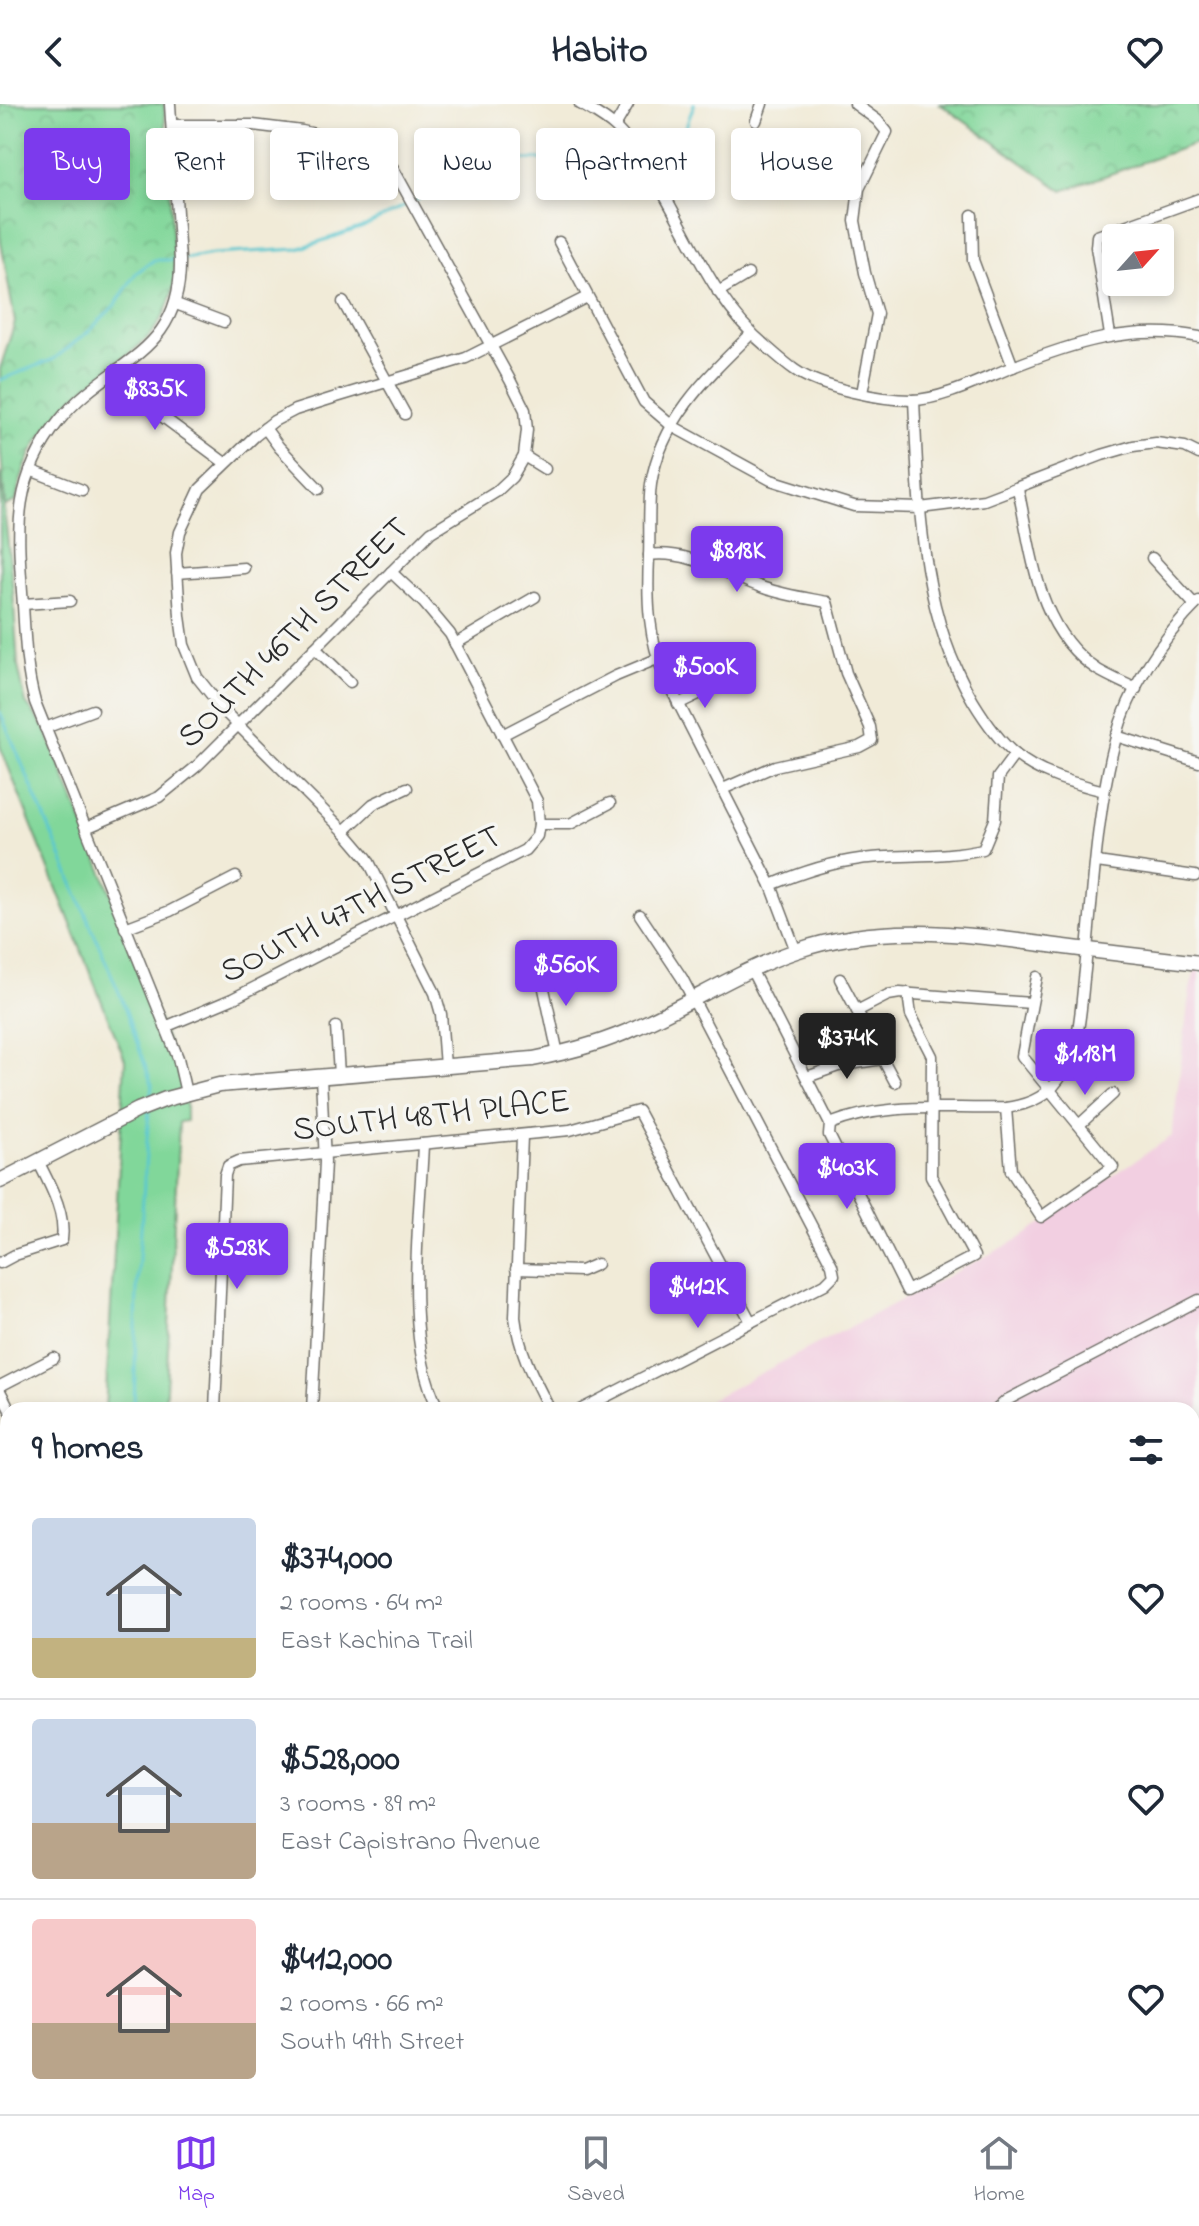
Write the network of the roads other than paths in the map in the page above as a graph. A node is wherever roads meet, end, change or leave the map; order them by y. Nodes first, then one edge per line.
1 (170, 104) edge
2 (580, 104) edge
3 (628, 104) edge
4 (762, 104) edge
5 (855, 104) edge
6 (756, 121) dead end
7 (172, 125) junction
8 (615, 126) junction
9 (277, 128) edge
10 (398, 177) edge
11 (1199, 199) edge
12 (972, 215) dead end
13 (559, 242) dead end
14 (748, 274) dead end
15 (718, 292) junction
16 (587, 297) junction
17 (343, 302) dead end
18 (176, 304) junction
19 (224, 322) dead end
20 (751, 334) junction
21 (1110, 335) junction
22 (1199, 337) edge
23 (492, 346) junction
24 (1013, 367) junction
25 (118, 369) junction
26 (388, 382) junction
27 (862, 393) junction
28 (914, 400) junction
29 (405, 414) dead end
30 (672, 426) junction
31 (265, 428) junction
32 (1199, 454) edge
33 (524, 456) junction
34 (225, 463) junction
35 (545, 469) dead end
36 (30, 470) junction
37 (319, 489) dead end
38 (1018, 489) junction
39 (82, 490) dead end
40 (920, 508) junction
41 (649, 555) junction
42 (1152, 558) dead end
43 (244, 568) dead end
44 (391, 572) junction
45 (177, 573) junction
46 (535, 597) dead end
47 (70, 601) dead end
48 (1197, 603) edge
49 (23, 604) junction
50 (455, 644) junction
51 (315, 648) junction
52 (657, 659) junction
53 (350, 682) dead end
54 (717, 685) dead end
55 (1136, 689) junction
56 (678, 704) junction
57 (93, 710) dead end
58 (238, 725) junction
59 (45, 728) junction
60 (502, 735) junction
61 (1116, 736) junction
62 (1015, 754) junction
63 (1199, 762) edge
64 (407, 788) dead end
65 (723, 789) junction
66 (1104, 791) junction
67 (610, 803) dead end
68 (539, 824) junction
69 (86, 828) junction
70 (344, 831) junction
71 (1097, 862) junction
72 (1195, 876) dead end
73 (236, 877) dead end
74 (771, 885) junction
75 (396, 915) junction
76 (640, 915) dead end
77 (125, 928) junction
78 (1087, 950) junction
79 (796, 951) junction
80 (1199, 963) edge
81 (751, 969) junction
82 (540, 970) dead end
83 (1037, 977) dead end
84 (840, 979) dead end
85 (908, 993) junction
86 (693, 999) junction
87 (1031, 1003) junction
88 (857, 1011) junction
89 (165, 1027) junction
90 (336, 1027) dead end
91 (558, 1054) junction
92 (882, 1059) junction
93 (445, 1066) junction
94 (339, 1075) junction
95 (321, 1077) junction
96 (807, 1077) junction
97 (895, 1082) dead end
98 (1049, 1091) junction
99 (186, 1093) junction
100 (1113, 1094) dead end
101 (932, 1107) junction
102 (1006, 1108) junction
103 (830, 1124) junction
104 (1079, 1125) junction
105 (522, 1136) junction
106 (423, 1144) junction
107 (325, 1151) junction
108 (38, 1161) junction
109 (0, 1181) edge
110 (0, 1263) edge
111 (597, 1264) dead end
112 (516, 1269) junction
113 (1199, 1300) edge
114 (751, 1322) junction
115 (54, 1358) dead end
116 (0, 1388) edge
117 (215, 1402) edge
118 (312, 1402) edge
119 (436, 1402) edge
120 (546, 1402) edge
121 (596, 1402) edge
122 (1005, 1402) edge

1 - 7 street
2 - 8 street
3 - 8 street
4 - 6 street
5 - 27 street
7 - 9 street
7 - 18 street
8 - 15 street
10 - 23 street
11 - 21 street
12 - 24 street
13 - 16 street
14 - 15 street
15 - 20 street
16 - 23 street
16 - 30 street
17 - 26 street
18 - 19 street
18 - 25 street
20 - 27 street
20 - 30 street
21 - 22 street
21 - 24 street
23 - 26 street
23 - 33 street
24 - 28 street
25 - 34 street
25 - 36 street
26 - 29 street
26 - 31 street
27 - 28 street
28 - 40 street
30 - 40 street
30 - 41 street
31 - 34 street
31 - 37 street
32 - 38 street
33 - 35 street
33 - 44 street, SOUTH 46TH STREET
34 - 45 street
36 - 39 street
36 - 49 street
38 - 40 street
38 - 55 street
40 - 62 street
41 - 52 street
41 - 65 street
42 - 48 street
43 - 45 street
44 - 50 street
44 - 51 street, SOUTH 46TH STREET
45 - 58 street
46 - 50 street
47 - 49 street
48 - 55 street
49 - 59 street
50 - 60 street
51 - 53 street
51 - 58 street, SOUTH 46TH STREET
52 - 56 street
52 - 60 street
54 - 56 street
55 - 61 street
56 - 65 street
57 - 59 street
58 - 69 street, SOUTH 46TH STREET
58 - 70 street
59 - 69 street
60 - 68 street
61 - 63 street
61 - 66 street
62 - 66 street
62 - 74 street
64 - 70 street
65 - 74 street
66 - 71 street
67 - 68 street, SOUTH 47TH STREET
68 - 75 street, SOUTH 47TH STREET
69 - 77 street
70 - 75 street
71 - 72 street
71 - 78 street
73 - 77 street
74 - 79 street
75 - 89 street, SOUTH 47TH STREET
75 - 93 street
76 - 86 street
77 - 89 street
78 - 79 main road
78 - 80 main road
78 - 98 street
79 - 81 main road
81 - 86 main road
81 - 96 street
82 - 91 street
83 - 87 street
84 - 88 street
85 - 87 street
85 - 88 street
85 - 101 street
86 - 91 main road
86 - 114 street
87 - 98 street
88 - 92 street
89 - 99 street
90 - 94 street
91 - 93 main road
92 - 96 street
92 - 97 street
93 - 94 main road
94 - 95 main road
95 - 99 main road
95 - 107 street
96 - 103 street
98 - 102 street
98 - 104 street
99 - 108 main road
100 - 104 street
101 - 102 street
101 - 103 street
101 - 103 street
102 - 104 street
105 - 106 street, SOUTH 48TH PLACE
105 - 112 street
105 - 114 street, SOUTH 48TH PLACE
106 - 107 street, SOUTH 48TH PLACE
106 - 119 street
107 - 117 street, SOUTH 48TH PLACE
107 - 118 street
108 - 109 main road
108 - 110 street
111 - 112 street
112 - 120 street
113 - 122 street
114 - 121 street
115 - 116 street

